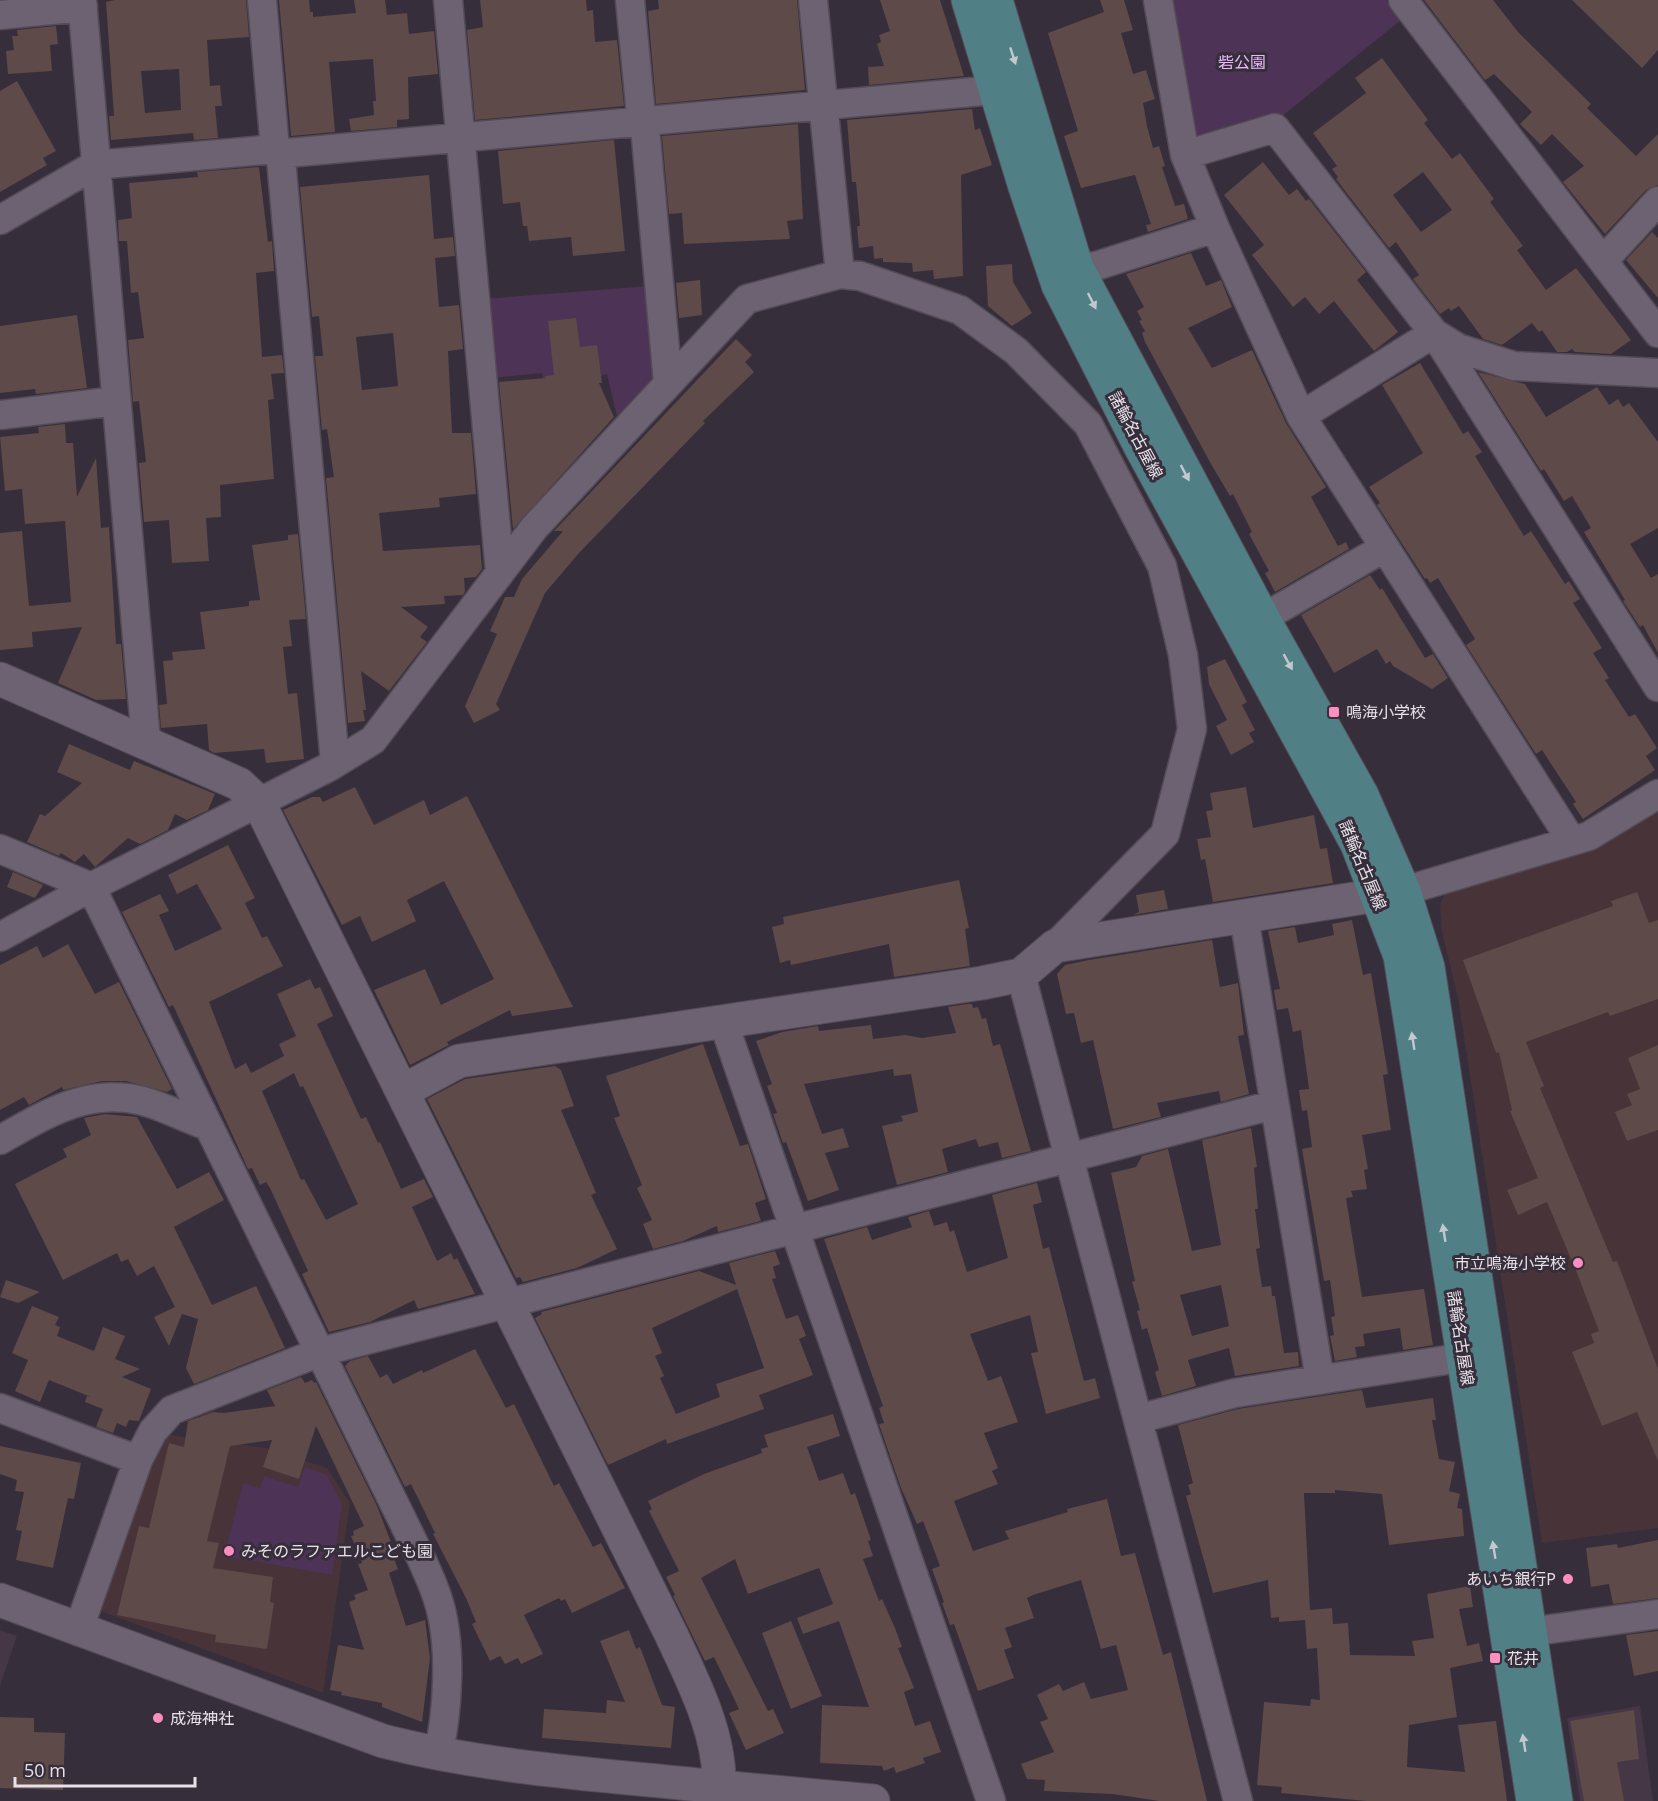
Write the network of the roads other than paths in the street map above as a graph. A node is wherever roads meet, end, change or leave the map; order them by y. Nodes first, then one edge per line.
1 (262, 0) edge
2 (448, 0) edge
3 (630, 0) edge
4 (813, 0) edge
5 (968, 0) edge
6 (996, 0) edge
7 (1158, 0) edge
8 (1403, 0) edge
9 (82, 4) edge
10 (0, 15) edge
11 (995, 90) junction
12 (822, 106) junction
13 (643, 122) junction
14 (460, 138) junction
15 (275, 149) junction
16 (1185, 155) junction
17 (96, 165) junction
18 (1658, 201) edge
19 (0, 220) edge
20 (1215, 228) junction
21 (1603, 261) junction
22 (1077, 268) junction
23 (840, 274) junction
24 (1434, 333) junction
25 (1658, 333) edge
26 (1658, 374) edge
27 (668, 383) junction
28 (116, 401) junction
29 (0, 415) edge
30 (1300, 416) junction
31 (1384, 548) junction
32 (500, 572) junction
33 (1263, 618) junction
34 (0, 679) edge
35 (1658, 687) edge
36 (146, 741) junction
37 (335, 763) junction
38 (1658, 794) edge
39 (259, 803) junction
40 (1571, 840) junction
41 (0, 849) edge
42 (92, 887) junction
43 (1390, 893) junction
44 (1244, 917) junction
45 (0, 937) edge
46 (1055, 946) junction
47 (1021, 975) junction
48 (723, 1021) junction
49 (403, 1091) junction
50 (1274, 1105) junction
51 (208, 1126) junction
52 (0, 1140) edge
53 (1070, 1158) junction
54 (794, 1229) junction
55 (509, 1302) junction
56 (320, 1352) junction
57 (1477, 1355) junction
58 (1320, 1380) junction
59 (0, 1408) edge
60 (1138, 1419) junction
61 (138, 1460) junction
62 (0, 1600) edge
63 (1658, 1614) edge
64 (78, 1631) junction
65 (1529, 1632) junction
66 (438, 1755) junction
67 (719, 1787) junction
68 (765, 1796) edge
69 (873, 1801) edge
70 (991, 1801) edge
71 (1238, 1801) edge
72 (1533, 1801) edge
73 (1556, 1801) edge

1 - 15 street
2 - 14 street
3 - 13 street
4 - 12 street
5 - 11 main road, 諸輪名古屋線
6 -> 22 main road, 諸輪名古屋線
7 - 16 street
8 - 21 street
9 - 10 street
9 - 17 street
11 - 12 street
11 - 43 main road, 諸輪名古屋線
12 - 13 street
12 - 23 street
13 - 14 street
13 - 27 street
14 - 15 street
14 - 32 street
15 - 17 street
15 - 37 street
16 - 20 street
16 - 24 street
17 - 19 street
17 - 28 street
18 - 21 street
20 - 22 street
20 - 30 street
21 - 25 street
22 -> 33 main road, 諸輪名古屋線
23 - 27 street
23 - 46 street
24 - 26 street
24 - 30 street
24 - 35 street
27 - 32 street
28 - 29 street
28 - 36 street
30 - 31 street
31 - 33 street
31 - 40 street
32 - 37 street
33 -> 43 main road, 諸輪名古屋線
34 - 36 street
36 - 39 street
37 - 39 street
38 - 40 street
39 - 42 street
39 - 49 street
40 - 43 street
41 - 42 street
42 - 45 street
42 - 51 street
43 - 44 street
43 - 57 main road, 諸輪名古屋線
44 - 46 street
44 - 50 street
46 - 47 street
47 - 48 street
47 - 53 street
48 - 49 street
48 - 54 street
49 - 55 street
50 - 53 street
50 - 58 street
51 - 52 street
51 - 56 street
53 - 54 street
53 - 60 street
54 - 55 street
54 - 70 street
55 - 56 street
55 - 67 street
56 - 61 street
56 - 66 street
57 - 58 street
57 - 65 main road, 諸輪名古屋線
72 -> 57 main road, 諸輪名古屋線
58 - 60 street
59 - 61 street
60 - 71 street
61 - 64 street
62 - 64 street
63 - 65 street
64 - 66 street
65 - 73 main road, 諸輪名古屋線
66 - 67 street
67 - 68 street
68 - 69 street

